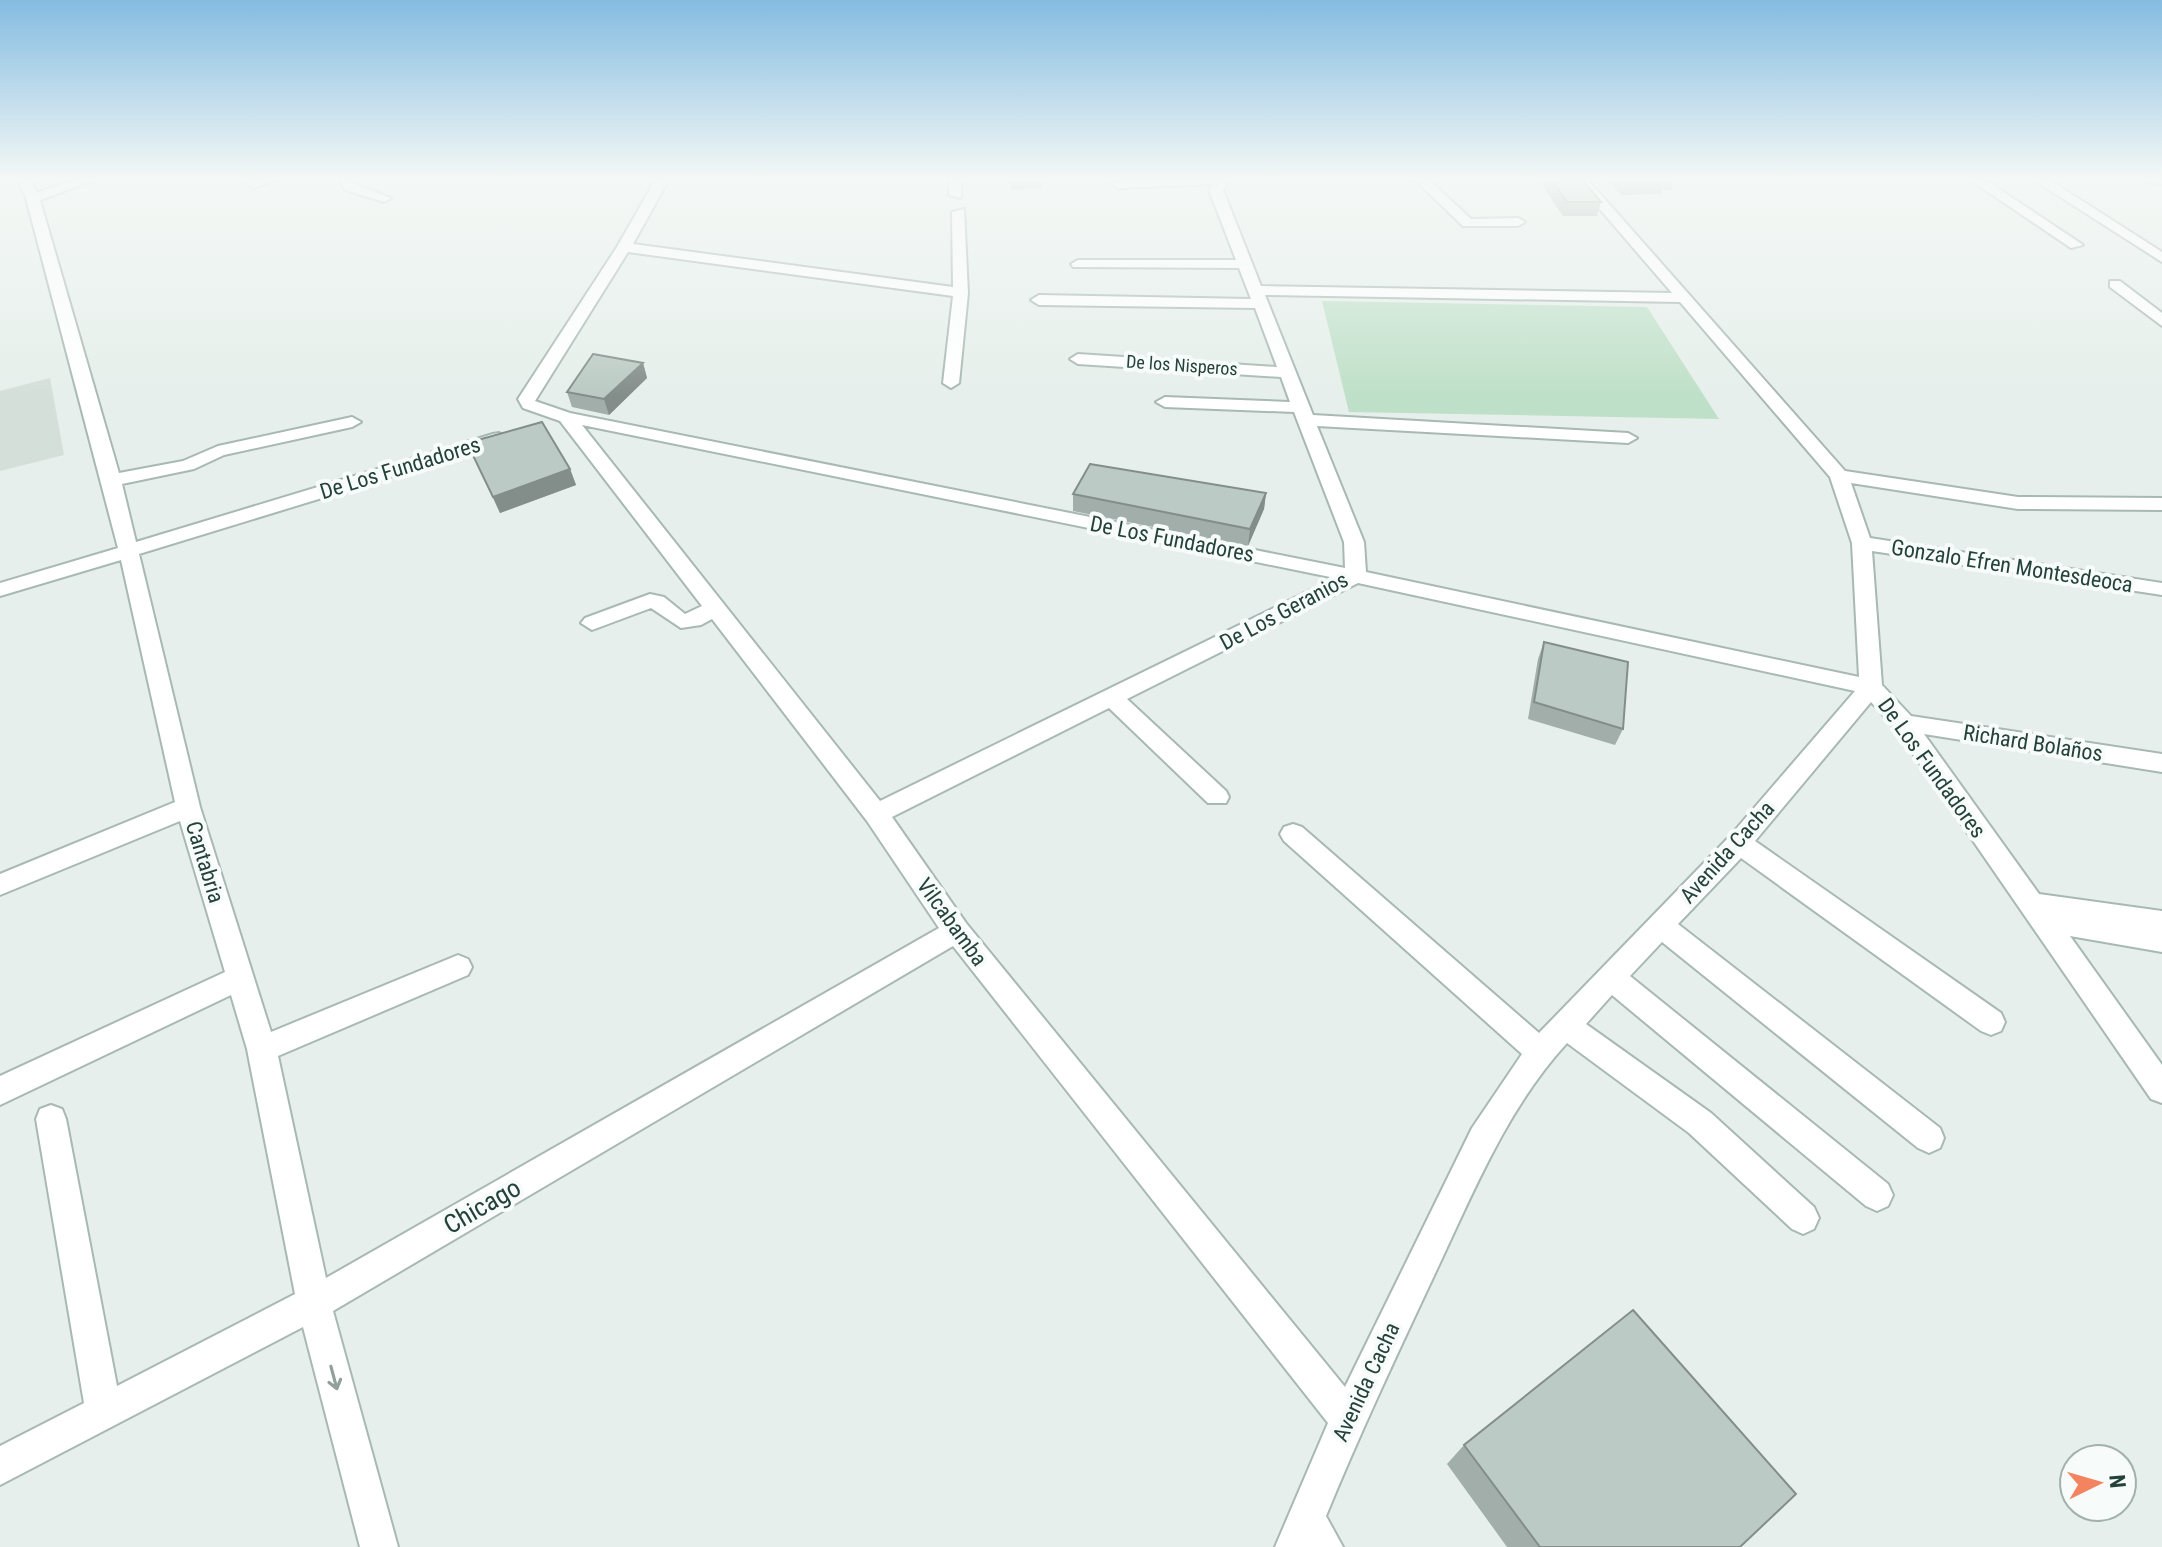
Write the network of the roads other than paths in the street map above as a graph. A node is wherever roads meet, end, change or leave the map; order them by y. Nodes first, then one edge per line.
1 (46, 251) edge
2 (621, 251) edge
3 (655, 251) edge
4 (960, 251) edge
5 (1240, 251) edge
6 (1643, 251) edge
7 (1078, 264) dead end
8 (1245, 264) junction
9 (2115, 284) dead end
10 (961, 293) junction
11 (1258, 297) junction
12 (1684, 298) junction
13 (1039, 300) dead end
14 (2162, 321) edge
15 (1078, 359) dead end
16 (1286, 372) junction
17 (951, 383) dead end
18 (1165, 402) dead end
19 (1301, 413) junction
20 (566, 417) junction
21 (352, 422) dead end
22 (1628, 438) dead end
23 (1839, 476) junction
24 (112, 480) junction
25 (2162, 504) edge
26 (1862, 543) junction
27 (128, 552) junction
28 (1356, 576) junction
29 (2162, 589) edge
30 (0, 590) edge
31 (713, 609) junction
32 (592, 623) dead end
33 (1871, 687) junction
34 (1112, 698) junction
35 (1904, 723) junction
36 (2162, 763) edge
37 (1217, 797) dead end
38 (188, 807) junction
39 (876, 814) junction
40 (1293, 834) dead end
41 (1739, 843) junction
42 (0, 885) edge
43 (2034, 912) junction
44 (2162, 922) edge
45 (1660, 925) junction
46 (956, 931) junction
47 (2162, 941) edge
48 (458, 967) dead end
49 (240, 978) junction
50 (1612, 978) junction
51 (1991, 1022) dead end
52 (1565, 1025) junction
53 (262, 1049) junction
54 (1540, 1052) junction
55 (2162, 1089) edge
56 (0, 1091) edge
57 (51, 1119) dead end
58 (1929, 1138) dead end
59 (1877, 1195) dead end
60 (1803, 1218) dead end
61 (314, 1303) junction
62 (103, 1409) junction
63 (1348, 1419) junction
64 (0, 1466) edge
65 (1308, 1537) edge
66 (379, 1547) edge

1 - 24 street, Cantabria
2 - 20 street
3 - 10 street
4 - 10 street
5 - 8 street, De Los Geranios
6 - 12 street
7 - 8 street
8 - 11 street, De Los Geranios
9 - 14 street
10 - 17 street
11 - 12 street
11 - 13 street
11 - 16 street, De Los Geranios
12 - 23 street
15 - 16 street, De los Nisperos
16 - 19 street, De Los Geranios
18 - 19 street
19 - 22 street
19 - 28 street, De Los Geranios
20 - 27 street, De Los Fundadores
20 - 28 street, De Los Fundadores
20 - 31 street, Vilcabamba
21 - 24 street
23 - 25 street
23 - 26 street
24 - 27 street, Cantabria
26 - 29 street, Gonzalo Efren Montesdeoca
26 - 33 street
27 - 30 street, De Los Fundadores
27 - 38 street, Cantabria
28 - 33 street, De Los Fundadores
28 - 34 street, De Los Geranios
31 - 32 street
31 - 39 street, Vilcabamba
33 - 35 street, De Los Fundadores
33 - 41 street, Avenida Cacha
34 - 37 street
34 - 39 street, De Los Geranios
35 - 36 street, Richard Bolaños
35 - 43 street, De Los Fundadores
38 - 42 street
38 - 49 street, Cantabria
39 - 46 street, Vilcabamba
40 - 54 street
41 - 45 street, Avenida Cacha
41 - 51 street
43 - 44 street
43 - 47 street
43 - 55 street, De Los Fundadores
45 - 50 street, Avenida Cacha
45 - 58 street
46 - 61 street, Chicago
46 - 63 street, Vilcabamba
48 - 53 street
49 - 53 street, Cantabria
49 - 56 street
50 - 52 street, Avenida Cacha
50 - 59 street
52 - 54 street, Avenida Cacha
52 - 60 street
53 - 61 street, Cantabria
54 - 63 street, Avenida Cacha
57 - 62 street
61 - 62 street, Chicago
61 -> 66 street, Cantabria
62 - 64 street, Chicago
63 - 65 street, Avenida Cacha

